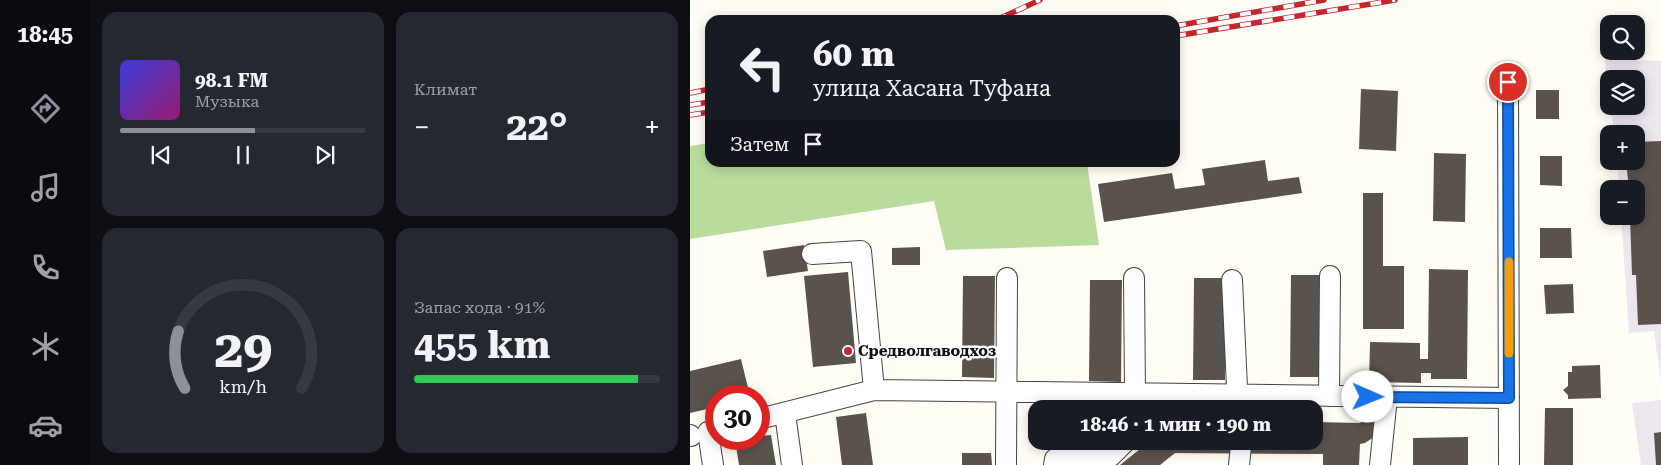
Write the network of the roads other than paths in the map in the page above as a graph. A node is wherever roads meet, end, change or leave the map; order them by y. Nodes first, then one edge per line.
1 (1508, 82) dead end
2 (812, 254) dead end
3 (1330, 276) dead end
4 (1007, 278) dead end
5 (1134, 278) dead end
6 (1232, 280) dead end
7 (874, 390) junction
8 (1006, 392) junction
9 (1135, 394) junction
10 (1175, 394) junction
11 (1329, 396) junction
12 (1387, 397) junction
13 (1509, 398) junction
14 (1169, 400) edge
15 (1222, 400) edge
16 (1237, 400) edge
17 (1268, 400) edge
18 (785, 413) junction
19 (770, 416) edge
20 (699, 434) edge
21 (1117, 450) edge
22 (713, 465) edge
23 (792, 465) edge
24 (1006, 465) edge
25 (1054, 465) edge
26 (1380, 465) edge
27 (1509, 465) edge

1 - 13 street
2 - 7 street
3 - 11 street
4 - 8 street
5 - 9 street
6 - 16 street
7 - 8 street
7 - 18 street
8 - 9 street
8 - 24 street
9 - 10 street
10 - 14 street
10 - 15 street
11 - 12 street
11 - 17 street
12 - 13 street
12 - 26 street
13 - 27 street
18 - 19 street
18 - 23 street
20 - 22 street
21 - 25 street

